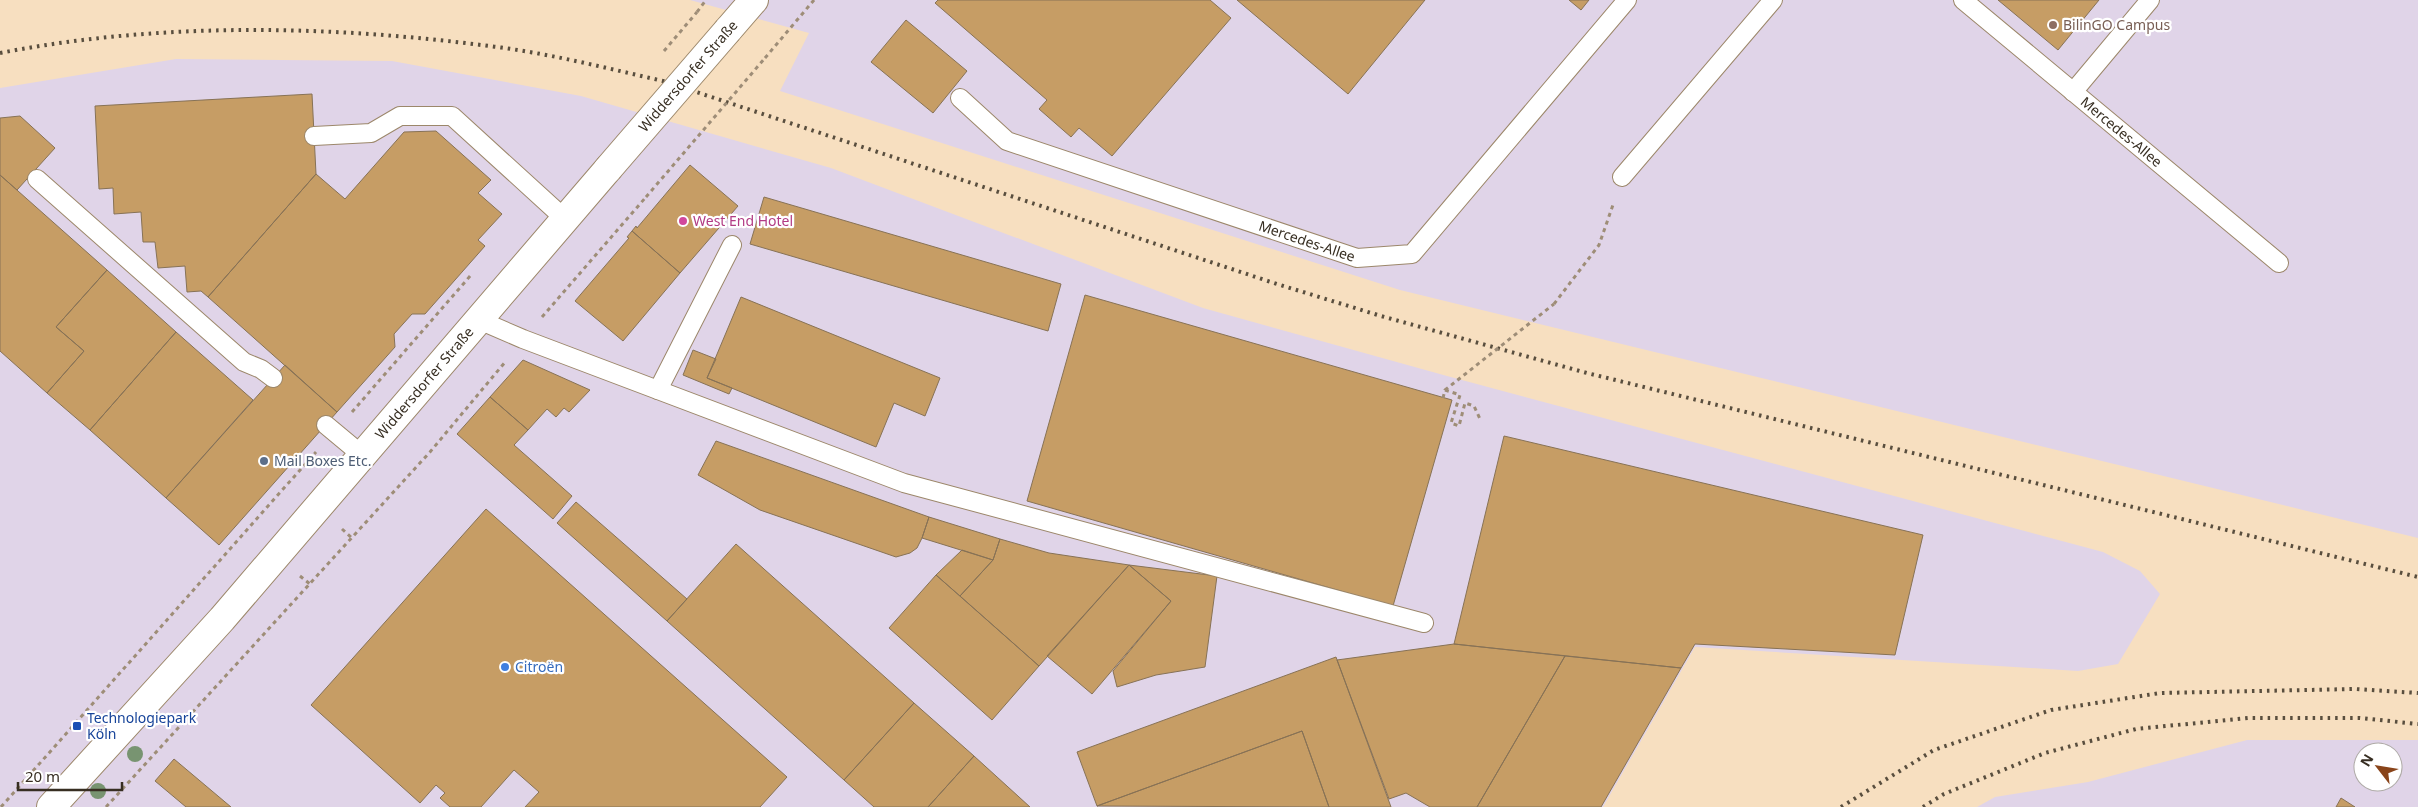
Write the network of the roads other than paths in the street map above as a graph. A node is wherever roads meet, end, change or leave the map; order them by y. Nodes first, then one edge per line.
1 (1627, 0) edge
2 (1773, 0) edge
3 (1963, 0) edge
4 (2150, 0) edge
5 (746, 1) edge
6 (2073, 92) junction
7 (960, 98) dead end
8 (314, 136) dead end
9 (1622, 177) road end
10 (36, 179) dead end
11 (565, 219) junction
12 (732, 245) dead end
13 (2280, 263) dead end
14 (479, 320) junction
15 (272, 378) dead end
16 (658, 390) junction
17 (330, 428) road end
18 (362, 455) junction
19 (1424, 623) dead end
20 (50, 807) edge

1 - 7 lane, Mercedes-Allee
2 - 9 lane
3 - 6 lane, Mercedes-Allee
4 - 6 lane
5 - 11 main road, Widdersdorfer Straße, bridge
6 - 13 lane, Mercedes-Allee
8 - 11 lane
10 - 15 lane
11 - 14 main road, Widdersdorfer Straße
12 - 16 lane
14 - 16 lane
14 - 18 main road, Widdersdorfer Straße
16 - 19 lane
17 - 18 lane
18 - 20 main road, Widdersdorfer Straße

